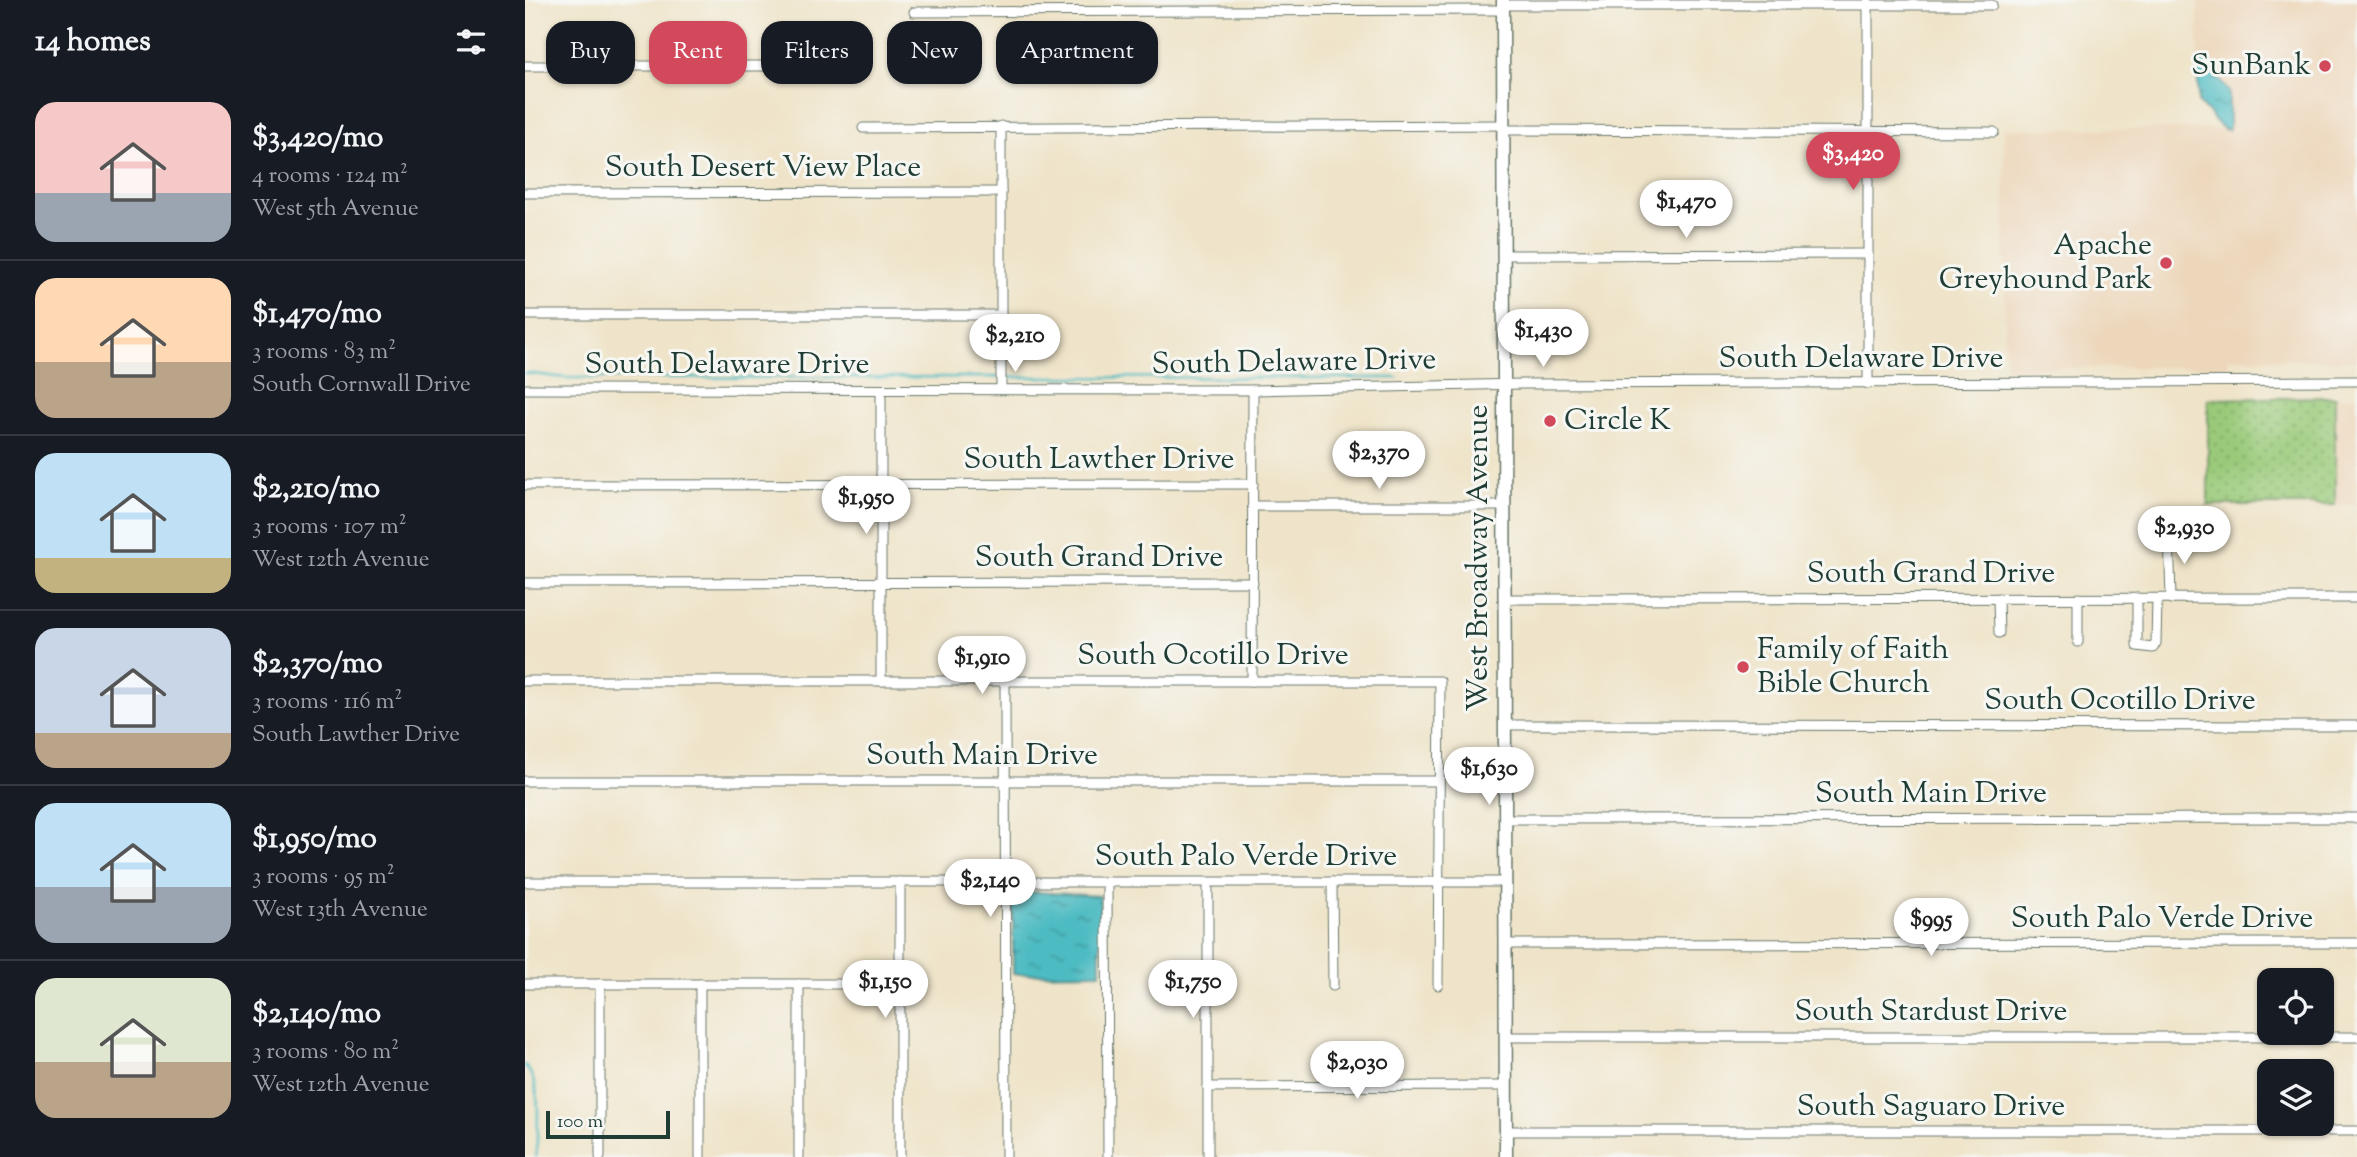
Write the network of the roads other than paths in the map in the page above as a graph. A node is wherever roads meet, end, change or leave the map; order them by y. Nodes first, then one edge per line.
1 (1868, 3) edge
2 (1503, 5) edge
3 (1992, 5) dead end
4 (914, 12) dead end
5 (525, 66) edge
6 (761, 66) edge
7 (1001, 126) junction
8 (1504, 127) junction
9 (863, 128) dead end
10 (1868, 131) junction
11 (1993, 132) dead end
12 (1001, 192) junction
13 (525, 193) edge
14 (1868, 254) junction
15 (1504, 255) junction
16 (525, 315) edge
17 (1001, 315) junction
18 (1001, 381) junction
19 (2357, 381) edge
20 (1504, 384) junction
21 (1868, 384) junction
22 (525, 389) edge
23 (881, 390) junction
24 (1253, 390) junction
25 (1253, 484) junction
26 (525, 485) edge
27 (881, 485) junction
28 (1253, 506) junction
29 (1505, 506) junction
30 (2169, 531) dead end
31 (881, 582) junction
32 (1253, 582) junction
33 (525, 583) edge
34 (1998, 598) junction
35 (2078, 598) junction
36 (2137, 598) junction
37 (2157, 598) junction
38 (2357, 598) edge
39 (1505, 599) junction
40 (2171, 599) junction
41 (1999, 633) dead end
42 (2078, 642) dead end
43 (525, 681) edge
44 (881, 681) junction
45 (1005, 681) junction
46 (1252, 681) junction
47 (1505, 725) junction
48 (2357, 726) edge
49 (1005, 780) junction
50 (1439, 780) junction
51 (525, 781) edge
52 (2357, 818) edge
53 (1505, 819) junction
54 (525, 882) edge
55 (900, 882) junction
56 (1005, 882) junction
57 (1107, 882) junction
58 (1208, 882) junction
59 (1332, 882) junction
60 (1438, 882) junction
61 (1506, 882) junction
62 (2357, 943) edge
63 (1506, 944) junction
64 (525, 984) edge
65 (600, 984) junction
66 (700, 984) junction
67 (799, 984) junction
68 (900, 984) junction
69 (1438, 985) dead end
70 (1333, 986) dead end
71 (1506, 1037) junction
72 (2357, 1037) edge
73 (1506, 1086) junction
74 (1208, 1087) junction
75 (1506, 1131) junction
76 (2357, 1131) edge
77 (600, 1157) edge
78 (700, 1157) edge
79 (799, 1157) edge
80 (901, 1157) edge
81 (1006, 1157) edge
82 (1108, 1157) edge
83 (1208, 1157) edge
84 (1506, 1157) edge

1 - 2 street
1 - 3 street
1 - 10 street
2 - 4 street
2 - 8 main road, West Broadway Avenue
5 - 6 street
7 - 8 street
7 - 9 street
7 - 12 street
8 - 10 street
8 - 15 main road, West Broadway Avenue
10 - 11 street
10 - 14 street
12 - 13 street, South Desert View Place
12 - 17 street
14 - 15 street
14 - 21 street
15 - 20 main road, West Broadway Avenue
16 - 17 street
17 - 18 street
18 - 23 street, South Delaware Drive
18 - 24 street, South Delaware Drive
19 - 21 street, South Delaware Drive
20 - 21 street, South Delaware Drive
20 - 24 street, South Delaware Drive
20 - 29 main road, West Broadway Avenue
22 - 23 street, South Delaware Drive
23 - 27 street
24 - 25 street
25 - 27 street, South Lawther Drive
25 - 28 street
26 - 27 street, South Lawther Drive
27 - 31 street
28 - 29 street, South Lawther Drive
28 - 32 street
29 - 39 main road, West Broadway Avenue
30 - 40 street
31 - 32 street, South Grand Drive
31 - 33 street, South Grand Drive
31 - 44 street
32 - 46 street
34 - 35 street, South Grand Drive
34 - 39 street, South Grand Drive
34 - 41 street
35 - 36 street, South Grand Drive
35 - 42 street
36 - 37 street, South Grand Drive
36 - 37 street
37 - 40 street, South Grand Drive
38 - 40 street, South Grand Drive
39 - 47 main road, West Broadway Avenue
43 - 44 street, South Ocotillo Drive
44 - 45 street, South Ocotillo Drive
45 - 46 street, South Ocotillo Drive
45 - 49 street
46 - 50 street, South Ocotillo Drive
47 - 48 street, South Ocotillo Drive
47 - 53 main road, West Broadway Avenue
49 - 50 street, South Main Drive
49 - 51 street, South Main Drive
49 - 56 street
50 - 60 street
52 - 53 street, South Main Drive
53 - 61 main road, West Broadway Avenue
54 - 55 street, South Palo Verde Drive
55 - 56 street, South Palo Verde Drive
55 - 68 street
56 - 57 street, South Palo Verde Drive
56 - 81 street
57 - 58 street, South Palo Verde Drive
57 - 82 street
58 - 59 street, South Palo Verde Drive
58 - 74 street
59 - 60 street, South Palo Verde Drive
59 - 70 street
60 - 61 street, South Palo Verde Drive
60 - 69 street
61 - 63 main road, West Broadway Avenue
62 - 63 street, South Palo Verde Drive
63 - 71 main road, West Broadway Avenue
64 - 65 street
65 - 66 street
65 - 77 street
66 - 67 street
66 - 78 street
67 - 68 street
67 - 79 street
68 - 80 street
71 - 72 street, South Stardust Drive
71 - 73 main road, West Broadway Avenue
73 - 74 street
73 - 75 main road, West Broadway Avenue
74 - 83 street
75 - 76 street, South Saguaro Drive
75 - 84 main road, West Broadway Avenue

